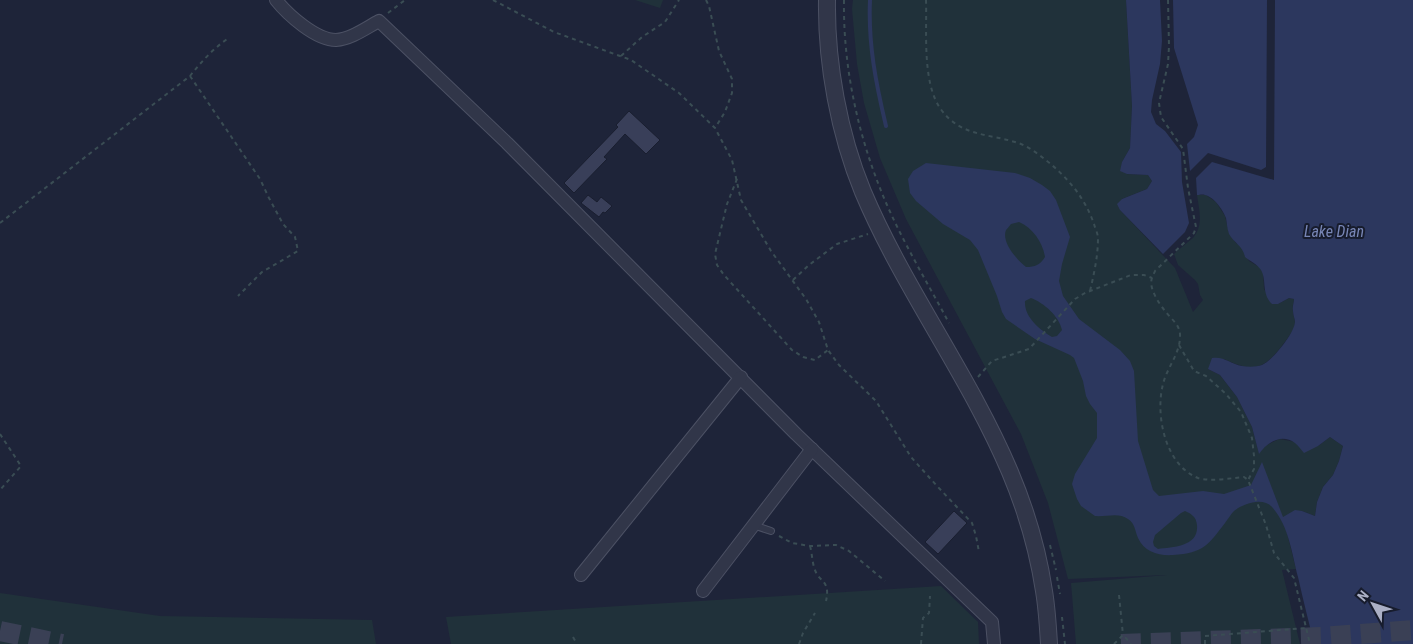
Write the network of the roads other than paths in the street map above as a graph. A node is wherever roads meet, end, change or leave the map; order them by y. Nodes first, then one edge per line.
1 (276, 0) edge
2 (827, 0) edge
3 (741, 377) junction
4 (812, 449) junction
5 (753, 525) junction
6 (771, 531) road end
7 (582, 575) dead end
8 (703, 591) dead end
9 (994, 644) edge
10 (1049, 644) edge

1 - 3 street
2 - 10 street
3 - 4 street
3 - 7 street
4 - 5 street
4 - 9 street
5 - 6 lane
5 - 8 street

